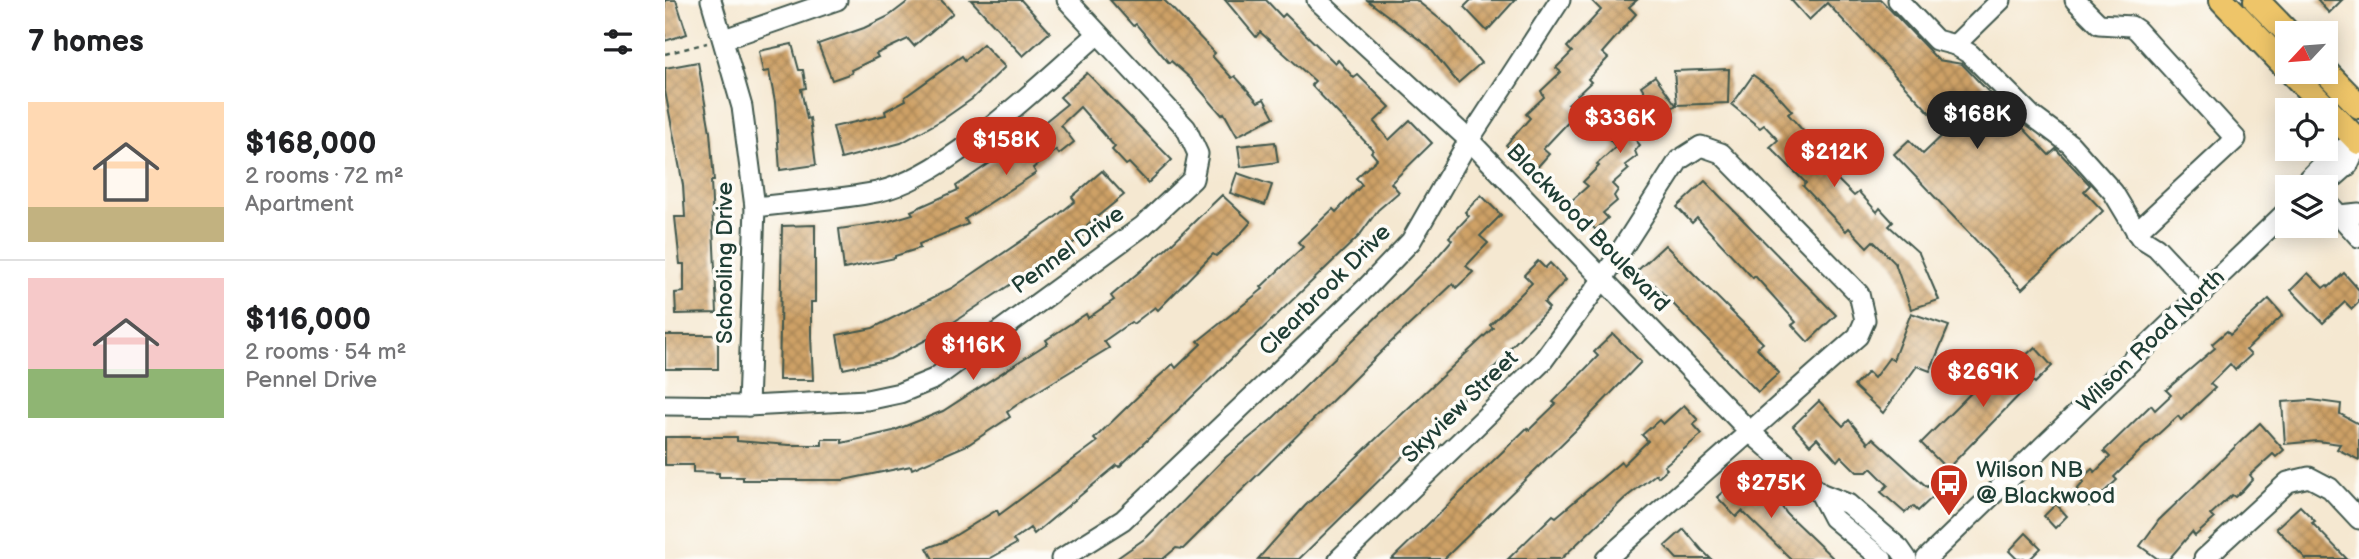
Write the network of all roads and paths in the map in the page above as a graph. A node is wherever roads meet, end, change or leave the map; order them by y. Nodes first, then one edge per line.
1 (711, 0) edge
2 (837, 0) edge
3 (1067, 0) edge
4 (1317, 0) edge
5 (1560, 0) edge
6 (1898, 0) edge
7 (2001, 0) edge
8 (2075, 0) edge
9 (2222, 0) edge
10 (2256, 0) edge
11 (2276, 21) edge
12 (1098, 34) junction
13 (724, 39) junction
14 (1955, 45) junction
15 (665, 54) edge
16 (2275, 55) edge
17 (2303, 84) edge
18 (2338, 84) edge
19 (2359, 106) edge
20 (1469, 139) junction
21 (2359, 142) edge
22 (2312, 175) edge
23 (2337, 175) edge
24 (755, 207) junction
25 (2338, 209) edge
26 (2359, 213) edge
27 (2338, 214) edge
28 (2275, 222) edge
29 (2136, 232) junction
30 (2359, 237) edge
31 (1602, 280) junction
32 (2200, 294) junction
33 (665, 405) edge
34 (748, 406) junction
35 (1750, 432) junction
36 (1819, 493) junction
37 (2359, 519) edge
38 (1616, 555) edge
39 (1061, 559) edge
40 (1339, 559) edge
41 (1882, 559) edge
42 (1907, 559) edge
43 (1926, 559) edge
44 (2204, 559) edge

1 - 13 street, Schooling Drive
2 - 13 street
3 - 12 street, Pennel Drive
4 - 20 street, Blackwood Boulevard
5 - 20 street, Clearbrook Drive
6 - 14 street
7 - 14 street
8 - 29 street
9 - 16 main road
10 - 11 main road
12 - 24 street
12 - 34 street, Pennel Drive
13 - 15 path
13 - 24 street, Schooling Drive
14 - 29 street
17 - 21 main road
18 - 19 main road
20 - 31 street, Blackwood Boulevard
20 - 39 street, Clearbrook Drive
21 - 22 street
21 - 23 street
24 - 34 street, Schooling Drive
25 - 26 street
27 - 30 street
28 - 32 street, Wilson Road North
29 - 32 street
31 - 35 street, Blackwood Boulevard
31 - 35 street, Skyview Street
31 - 40 street, Skyview Street
32 - 43 street, Wilson Road North
33 - 34 street, Pennel Drive
35 - 36 street, Blackwood Boulevard
35 - 38 street
36 - 41 street, Blackwood Boulevard
36 - 42 street, Blackwood Boulevard
37 - 44 street

